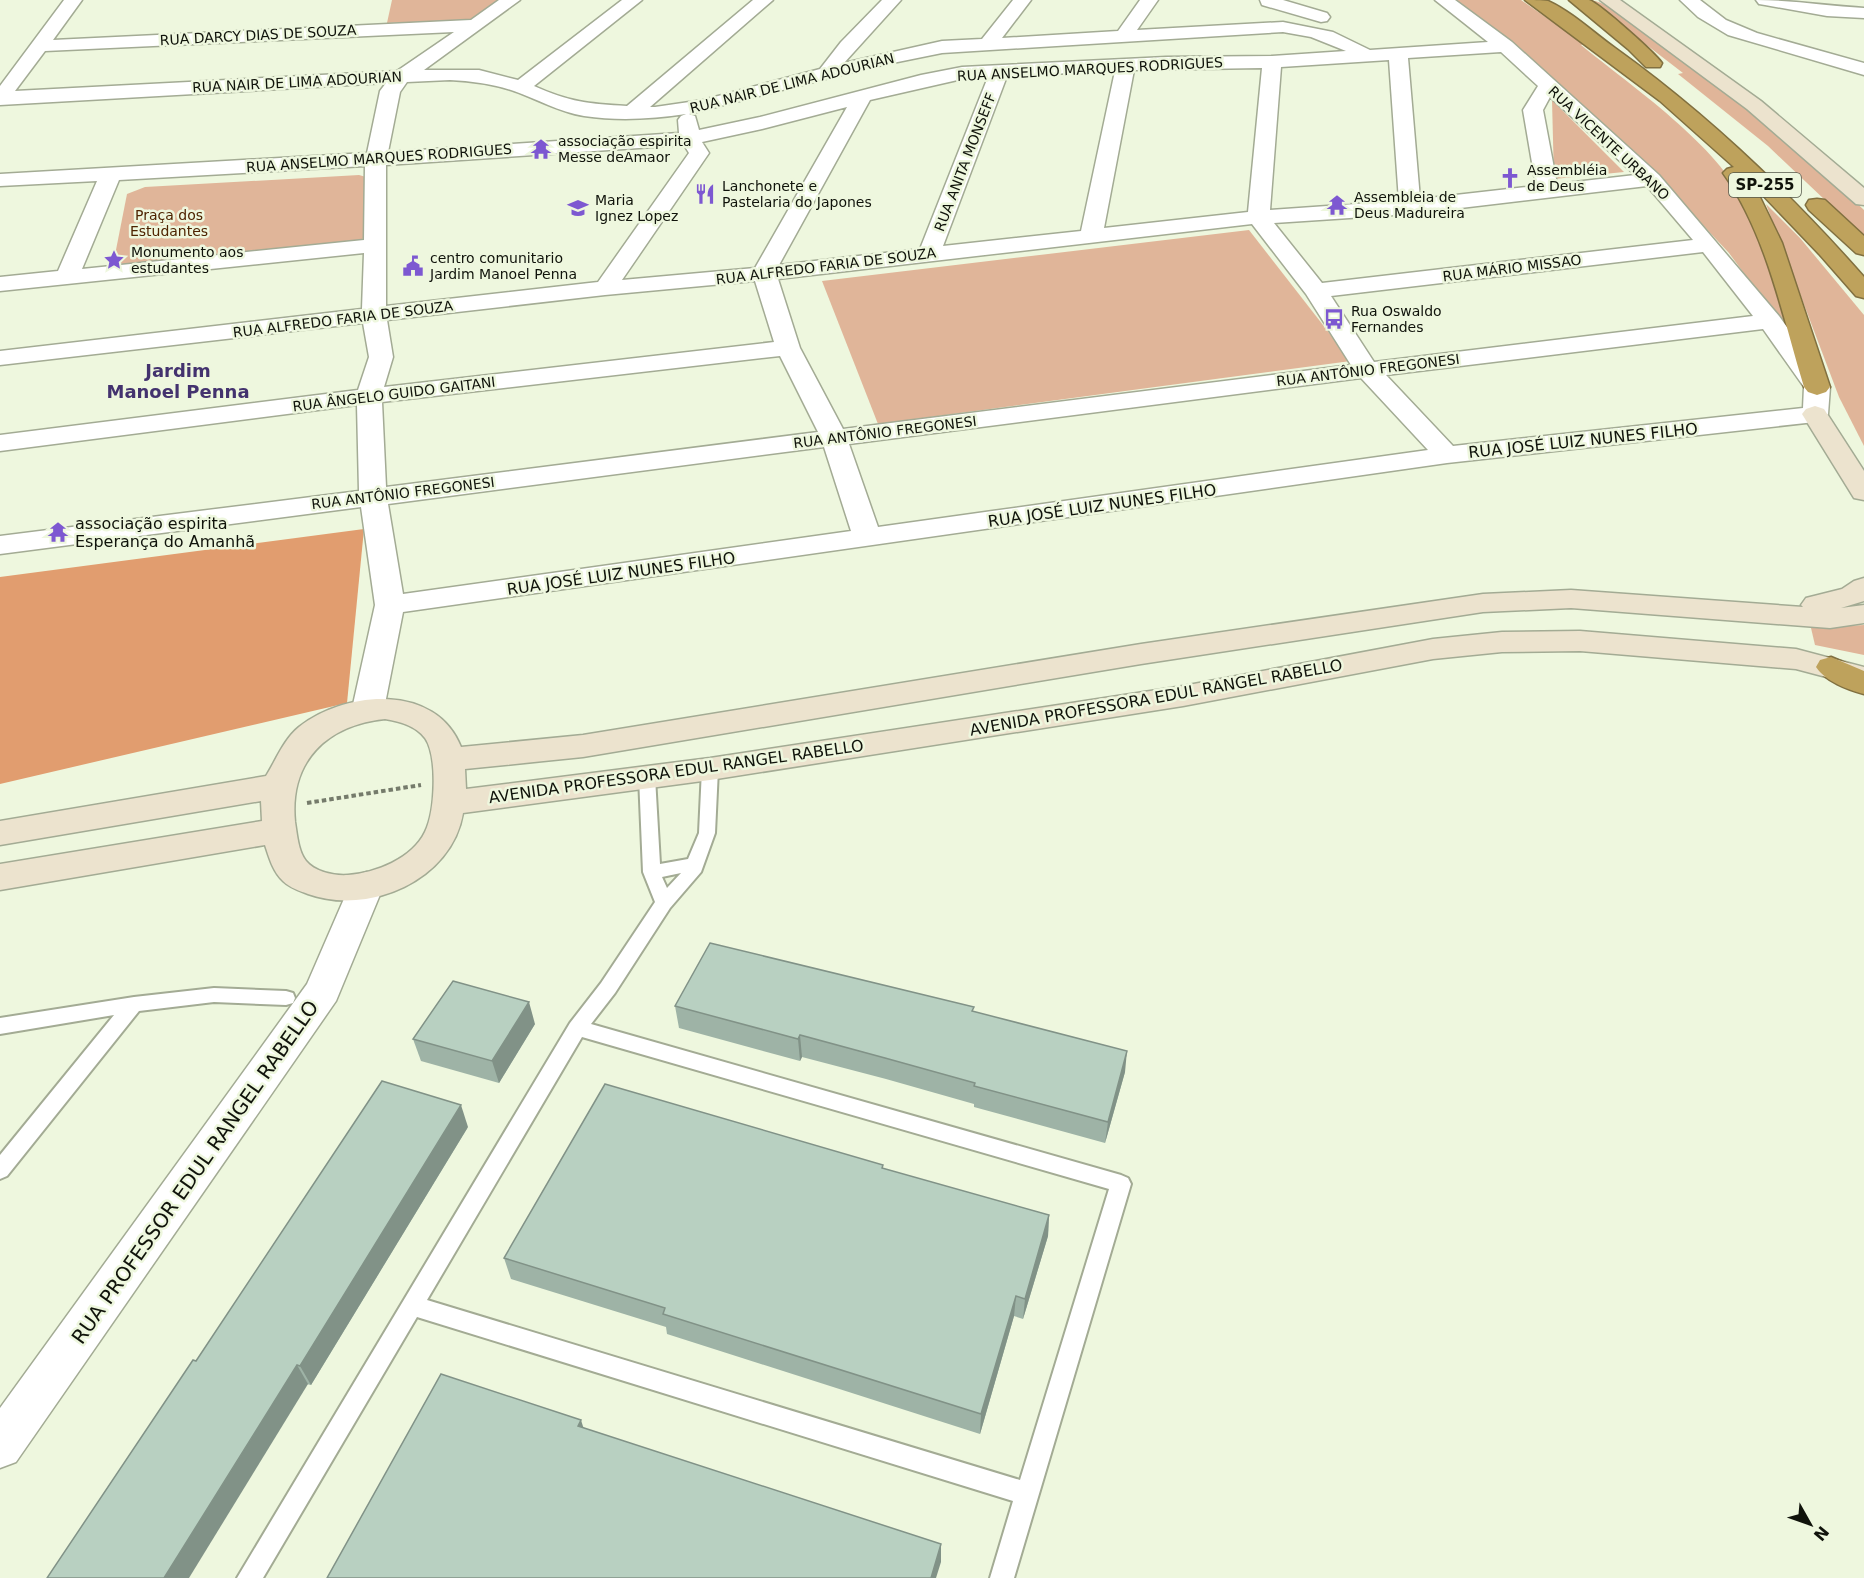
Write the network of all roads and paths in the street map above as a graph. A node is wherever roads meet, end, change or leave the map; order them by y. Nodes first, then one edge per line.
1 (79, 0) edge
2 (511, 0) edge
3 (633, 0) edge
4 (764, 0) edge
5 (892, 0) edge
6 (1022, 0) edge
7 (1149, 0) edge
8 (1444, 0) edge
9 (1534, 0) edge
10 (1560, 0) edge
11 (1578, 0) edge
12 (1609, 0) edge
13 (1689, 0) edge
14 (1765, 0) edge
15 (1268, 1) edge
16 (1864, 13) edge
17 (476, 25) junction
18 (1260, 28) junction
19 (1355, 28) dead end
20 (1485, 29) junction
21 (1124, 36) junction
22 (987, 45) junction
23 (1395, 45) junction
24 (40, 46) junction
25 (1505, 46) junction
26 (1366, 55) junction
27 (1272, 63) junction
28 (1126, 65) junction
29 (1864, 69) edge
30 (1000, 71) junction
31 (826, 74) junction
32 (402, 77) junction
33 (1548, 85) junction
34 (1663, 85) junction
35 (521, 87) junction
36 (862, 97) junction
37 (0, 98) edge
38 (687, 109) junction
39 (631, 113) junction
40 (690, 138) junction
41 (375, 159) junction
42 (1773, 166) dead end
43 (110, 175) junction
44 (1652, 179) junction
45 (0, 180) edge
46 (1799, 189) dead end
47 (1548, 191) junction
48 (1864, 199) edge
49 (1817, 205) junction
50 (1410, 207) junction
51 (1257, 217) junction
52 (1092, 236) junction
53 (376, 245) junction
54 (1709, 245) junction
55 (1864, 248) edge
56 (929, 254) junction
57 (1864, 256) edge
58 (764, 272) junction
59 (67, 278) junction
60 (0, 284) edge
61 (605, 288) junction
62 (1316, 291) junction
63 (1864, 291) edge
64 (374, 316) junction
65 (1771, 321) junction
66 (788, 348) junction
67 (0, 358) edge
68 (1367, 369) junction
69 (1817, 387) junction
70 (369, 396) junction
71 (1815, 414) junction
72 (834, 438) junction
73 (0, 443) edge
74 (1448, 455) junction
75 (1864, 492) edge
76 (373, 496) junction
77 (868, 539) junction
78 (0, 545) edge
79 (1864, 587) edge
80 (390, 605) junction
81 (1748, 614) junction
82 (1864, 614) edge
83 (1141, 654) junction
84 (1831, 668) junction
85 (1864, 677) edge
86 (1864, 684) edge
87 (1183, 696) junction
88 (368, 709) junction
89 (447, 760) junction
90 (710, 769) junction
91 (647, 777) junction
92 (279, 786) junction
93 (449, 803) junction
94 (279, 830) junction
95 (0, 832) edge
96 (696, 864) junction
97 (651, 872) junction
98 (0, 877) edge
99 (367, 885) junction
100 (664, 903) junction
101 (286, 998) dead end
102 (134, 1004) junction
103 (0, 1026) edge
104 (577, 1028) junction
105 (0, 1170) edge
106 (411, 1305) junction
107 (0, 1446) edge
108 (1028, 1494) junction
109 (249, 1578) edge
110 (1002, 1578) edge

1 - 24 street
2 - 17 street
3 - 35 street
4 - 39 street
5 - 31 street
6 - 22 street
7 - 21 street
8 - 20 street, RUA VICENTE URBANO
9 - 34 highway, SP-255
10 - 34 highway, SP-255
11 - 34 highway
12 - 48 main road
13 - 29 street
14 - 16 street
15 - 18 street
15 - 19 street
17 - 24 street, RUA DARCY DIAS DE SOUZA
17 - 32 street
18 - 21 street, RUA NAIR DE LIMA ADOURIAN
18 - 26 street, RUA NAIR DE LIMA ADOURIAN
20 - 23 street
20 - 25 street, RUA VICENTE URBANO
21 - 22 street, RUA NAIR DE LIMA ADOURIAN
22 - 31 street, RUA NAIR DE LIMA ADOURIAN
23 - 25 street, RUA ANSELMO MARQUES RODRIGUES
23 - 26 street, RUA ANSELMO MARQUES RODRIGUES
23 - 50 street
24 - 37 street
25 - 33 street, RUA VICENTE URBANO
26 - 27 street, RUA ANSELMO MARQUES RODRIGUES
27 - 28 street, RUA ANSELMO MARQUES RODRIGUES
27 - 51 street
28 - 30 street, RUA ANSELMO MARQUES RODRIGUES
28 - 52 street
30 - 36 street, RUA ANSELMO MARQUES RODRIGUES
30 - 56 street, RUA ANITA MONSEFF
31 - 38 street, RUA NAIR DE LIMA ADOURIAN
32 - 35 street, RUA NAIR DE LIMA ADOURIAN
32 - 37 street, RUA NAIR DE LIMA ADOURIAN
32 - 41 street
33 - 44 street, RUA VICENTE URBANO
33 - 47 street
34 - 42 highway, SP-255
34 - 63 highway, SP-255
34 - 69 highway
35 - 39 street, RUA NAIR DE LIMA ADOURIAN
36 - 40 street, RUA ANSELMO MARQUES RODRIGUES
36 - 58 street
38 - 39 street, RUA NAIR DE LIMA ADOURIAN
38 - 40 street
40 - 41 street, RUA ANSELMO MARQUES RODRIGUES
40 - 61 street
41 - 43 street, RUA ANSELMO MARQUES RODRIGUES
41 - 53 street
43 - 45 street, RUA ANSELMO MARQUES RODRIGUES
43 - 59 street
44 - 47 street, RUA ALFREDO FARIA DE SOUZA
44 - 54 street, RUA VICENTE URBANO
46 - 49 highway, SP-255
47 - 50 street, RUA ALFREDO FARIA DE SOUZA
49 - 55 highway
49 - 57 highway, SP-255
50 - 51 street, RUA ALFREDO FARIA DE SOUZA
51 - 52 street, RUA ALFREDO FARIA DE SOUZA
51 - 62 street
52 - 56 street, RUA ALFREDO FARIA DE SOUZA
53 - 59 street
53 - 64 street
54 - 62 street, RUA MÁRIO MISSAO
54 - 65 street, RUA VICENTE URBANO
56 - 58 street, RUA ALFREDO FARIA DE SOUZA
58 - 61 street, RUA ALFREDO FARIA DE SOUZA
58 - 66 street
59 - 60 street
61 - 64 street, RUA ALFREDO FARIA DE SOUZA
62 - 68 street
64 - 67 street, RUA ALFREDO FARIA DE SOUZA
64 - 70 street
65 - 68 street, RUA ANTÔNIO FREGONESI
65 - 69 street, RUA VICENTE URBANO
66 - 70 street, RUA ÂNGELO GUIDO GAITANI
66 - 72 street
68 - 72 street, RUA ANTÔNIO FREGONESI
68 - 74 street
69 - 71 street
70 - 73 street, RUA ÂNGELO GUIDO GAITANI
70 - 76 street
71 - 74 street, RUA JOSÉ LUIZ NUNES FILHO
71 - 75 main road
72 - 76 street, RUA ANTÔNIO FREGONESI
72 - 77 street
74 - 77 street, RUA JOSÉ LUIZ NUNES FILHO
76 - 78 street, RUA ANTÔNIO FREGONESI
76 - 80 street
77 - 80 street, RUA JOSÉ LUIZ NUNES FILHO
79 - 81 main road
80 - 88 street
81 - 82 main road
81 - 83 main road
83 - 87 main road
83 - 89 main road
84 - 85 main road, AVENIDA PROFESSORA EDUL RANGEL RABELLO
84 - 86 highway
84 - 87 main road, AVENIDA PROFESSORA EDUL RANGEL RABELLO
87 - 90 main road, AVENIDA PROFESSORA EDUL RANGEL RABELLO
88 - 89 main road
88 - 92 main road
89 - 93 main road
90 - 91 main road, AVENIDA PROFESSORA EDUL RANGEL RABELLO
90 - 96 lane
91 - 93 main road, AVENIDA PROFESSORA EDUL RANGEL RABELLO
91 - 97 lane
92 - 94 main road
92 - 95 main road
93 - 99 main road
94 - 98 main road
94 - 99 main road
96 - 97 lane
96 - 100 lane
97 - 100 lane
99 - 107 street, RUA PROFESSOR EDUL RANGEL RABELLO
100 - 104 lane
101 - 102 lane
102 - 103 lane
102 - 105 lane
104 - 106 lane
104 - 108 lane
106 - 108 lane
106 - 109 lane
108 - 110 lane

